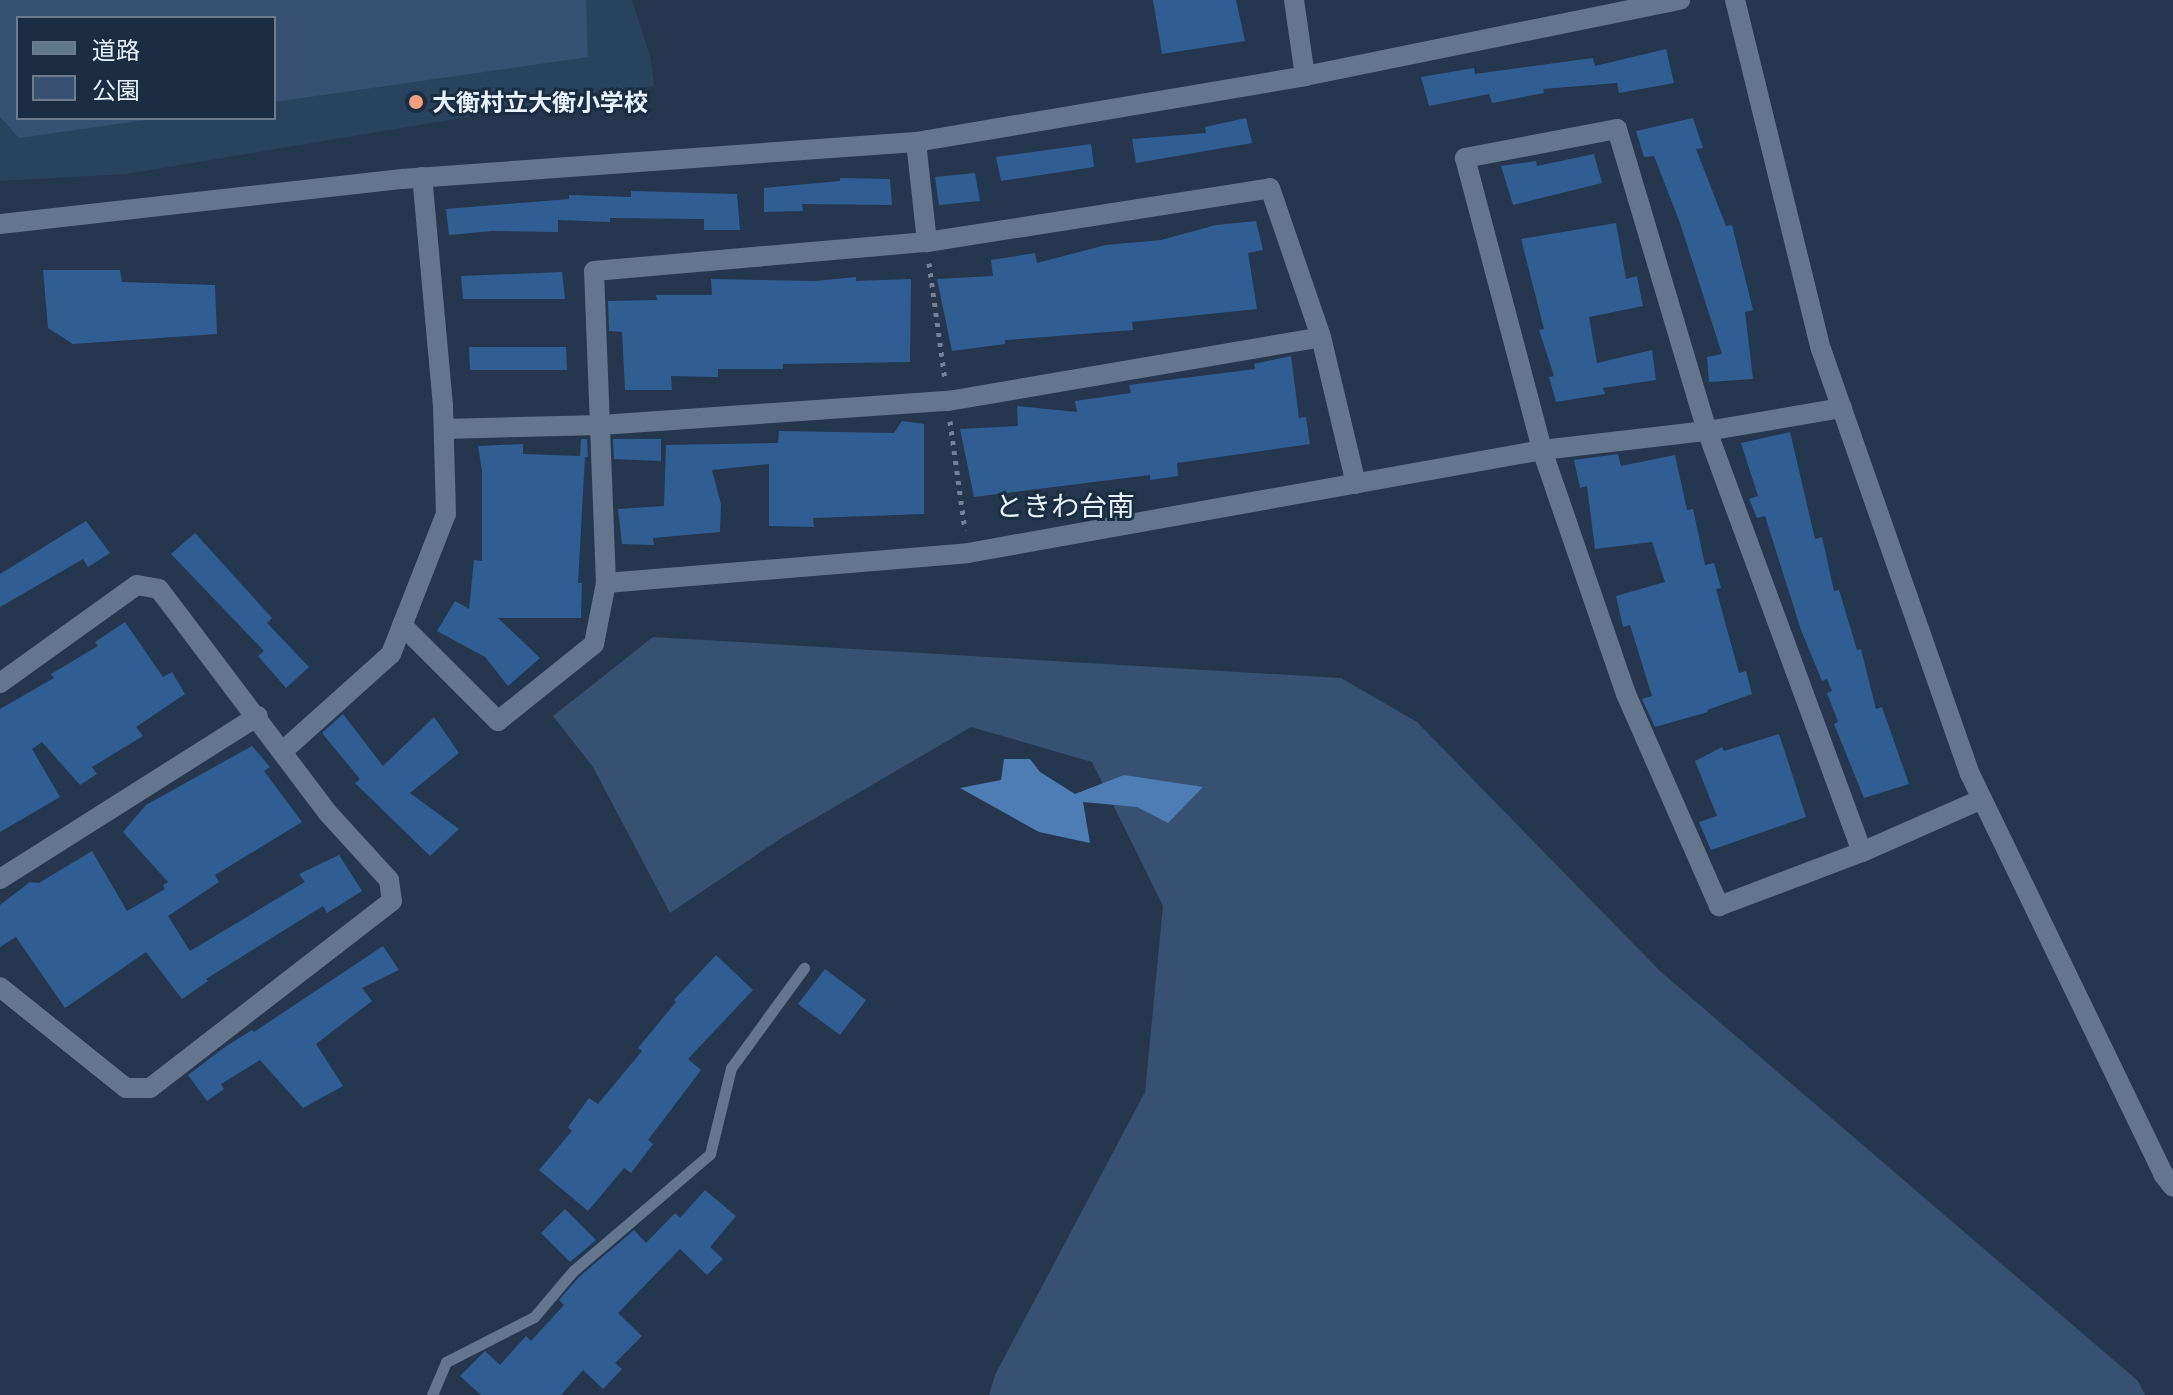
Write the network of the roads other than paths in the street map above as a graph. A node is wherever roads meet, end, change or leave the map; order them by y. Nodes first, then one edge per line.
1 (1294, 0) edge
2 (1680, 0) edge
3 (1735, 0) edge
4 (1305, 76) junction
5 (916, 142) junction
6 (422, 177) junction
7 (0, 224) edge
8 (927, 242) junction
9 (1321, 337) junction
10 (1842, 408) junction
11 (601, 425) junction
12 (444, 429) junction
13 (1707, 431) junction
14 (1542, 450) junction
15 (1356, 484) junction
16 (606, 583) junction
17 (402, 625) junction
18 (0, 683) edge
19 (258, 716) junction
20 (284, 750) junction
21 (1982, 799) junction
22 (1862, 852) junction
23 (0, 879) edge
24 (804, 968) dead end
25 (0, 987) edge
26 (2173, 1187) edge
27 (432, 1395) edge

1 - 4 street
2 - 4 street
3 - 10 street
4 - 5 street
5 - 6 street
5 - 8 street
6 - 7 street
6 - 12 street
8 - 9 street
8 - 11 street
9 - 11 street
9 - 15 street
10 - 13 street
10 - 21 street
11 - 12 street
11 - 16 street
12 - 17 street
13 - 14 street
13 - 14 street
13 - 22 street
14 - 15 street
14 - 22 street
15 - 16 street
16 - 17 street
17 - 20 street
18 - 19 street
19 - 20 street
19 - 23 street
20 - 25 street
21 - 22 street
21 - 26 street
24 - 27 lane

